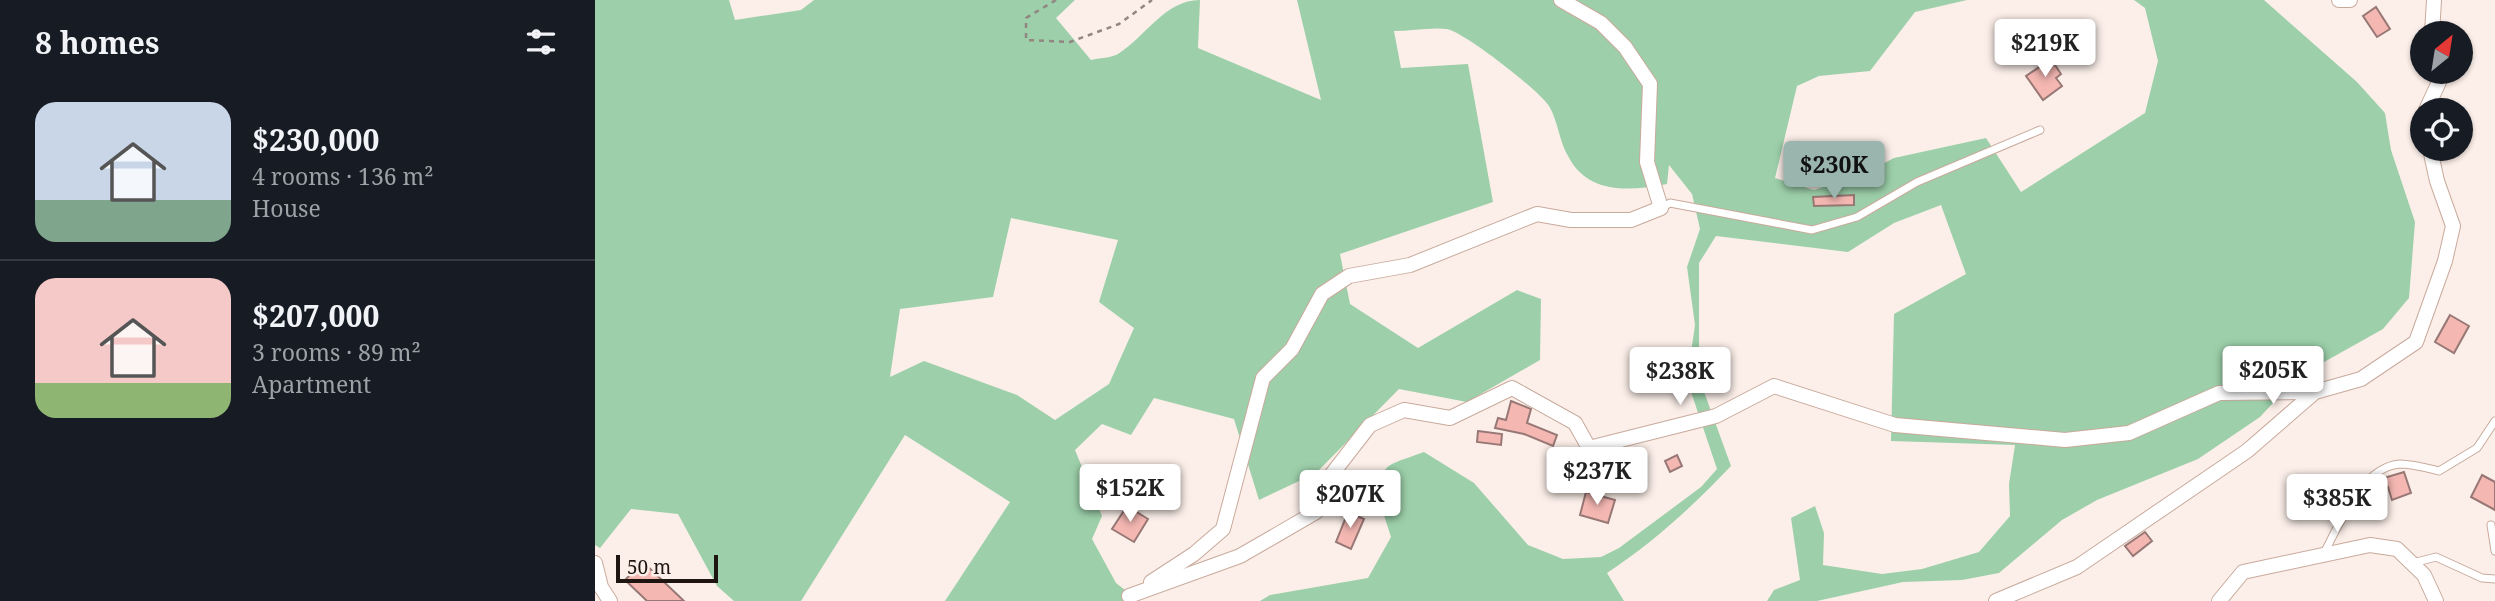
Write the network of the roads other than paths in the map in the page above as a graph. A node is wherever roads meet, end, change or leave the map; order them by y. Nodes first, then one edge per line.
1 (1561, 0) edge
2 (2339, 0) edge
3 (2350, 0) edge
4 (2434, 0) edge
5 (2433, 21) edge
6 (2040, 130) dead end
7 (2433, 161) edge
8 (1661, 208) junction
9 (2315, 392) junction
10 (2495, 421) edge
11 (2491, 525) dead end
12 (2495, 551) edge
13 (2322, 556) junction
14 (595, 563) edge
15 (2412, 563) junction
16 (2495, 579) edge
17 (1126, 598) edge
18 (610, 601) edge
19 (1996, 601) edge
20 (2219, 601) edge
21 (2436, 601) edge

1 - 8 street
2 - 3 street
4 - 5 street
6 - 8 lane
7 - 9 street
8 - 17 street
9 - 17 street
9 - 19 street
10 - 13 lane
11 - 12 lane
13 - 15 street
13 - 20 street
14 - 18 street
15 - 16 lane
15 - 21 street

